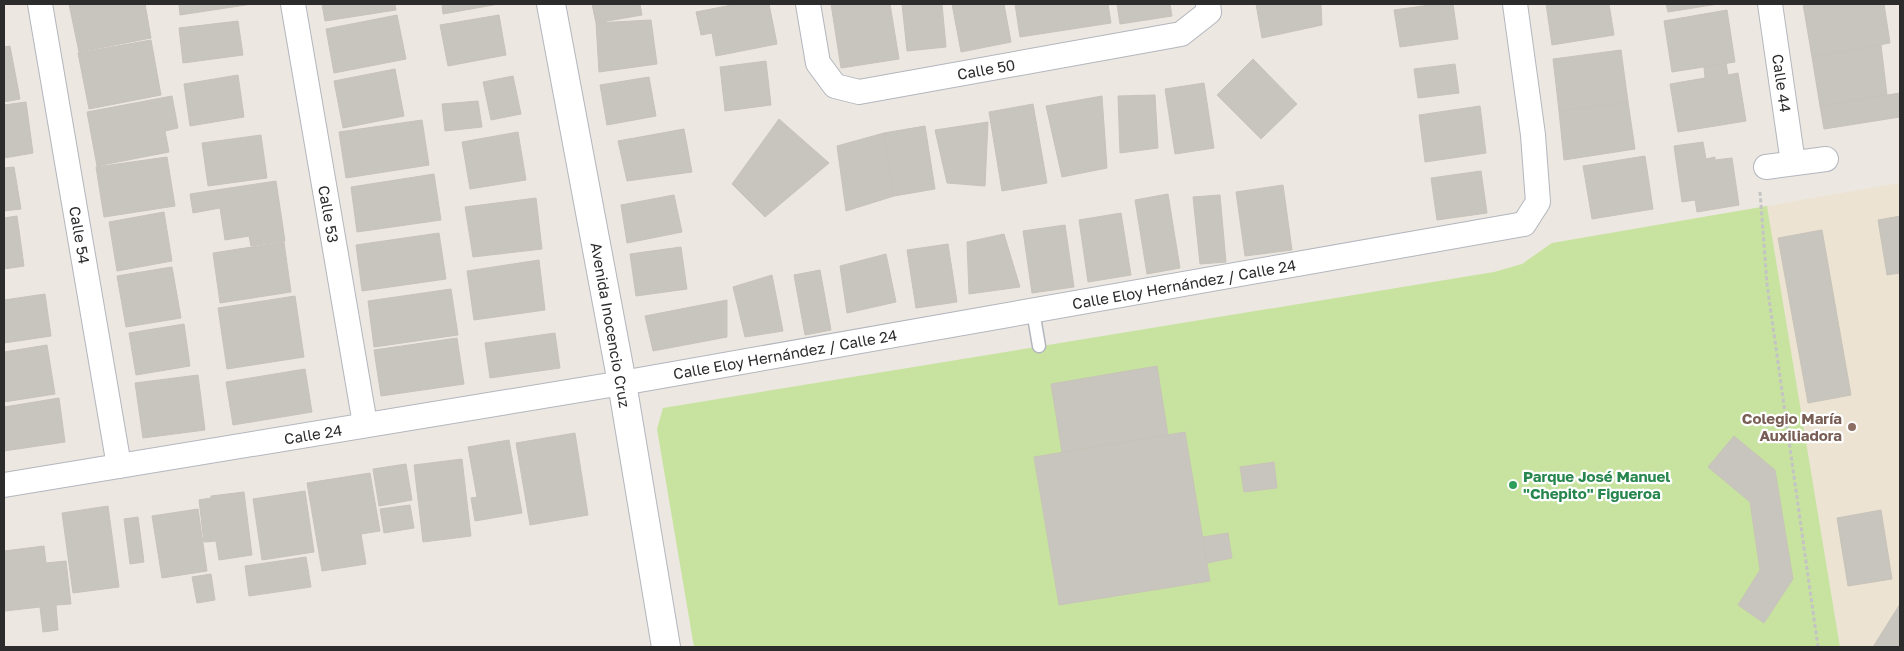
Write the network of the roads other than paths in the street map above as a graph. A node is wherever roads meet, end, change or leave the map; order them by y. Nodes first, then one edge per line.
1 (40, 4) edge
2 (293, 4) edge
3 (551, 4) edge
4 (808, 4) edge
5 (1208, 4) edge
6 (1515, 4) edge
7 (1770, 4) edge
8 (1826, 159) dead end
9 (1794, 163) junction
10 (1766, 167) road end
11 (1033, 311) junction
12 (1039, 346) dead end
13 (622, 383) junction
14 (365, 424) junction
15 (119, 466) junction
16 (4, 485) edge
17 (666, 647) edge

1 - 15 street, Calle 54
2 - 14 street, Calle 53
3 - 13 street, Avenida Inocencio Cruz
4 - 5 street, Calle 50
6 - 11 street, Calle Eloy Hernández / Calle 24
7 - 9 street, Calle 44
8 - 9 street
9 - 10 street
11 - 12 lane
11 - 13 street, Calle Eloy Hernández / Calle 24
13 - 14 street, Calle 24
13 - 17 street, Avenida Inocencio Cruz
14 - 15 street, Calle 24
15 - 16 street, Calle 24

